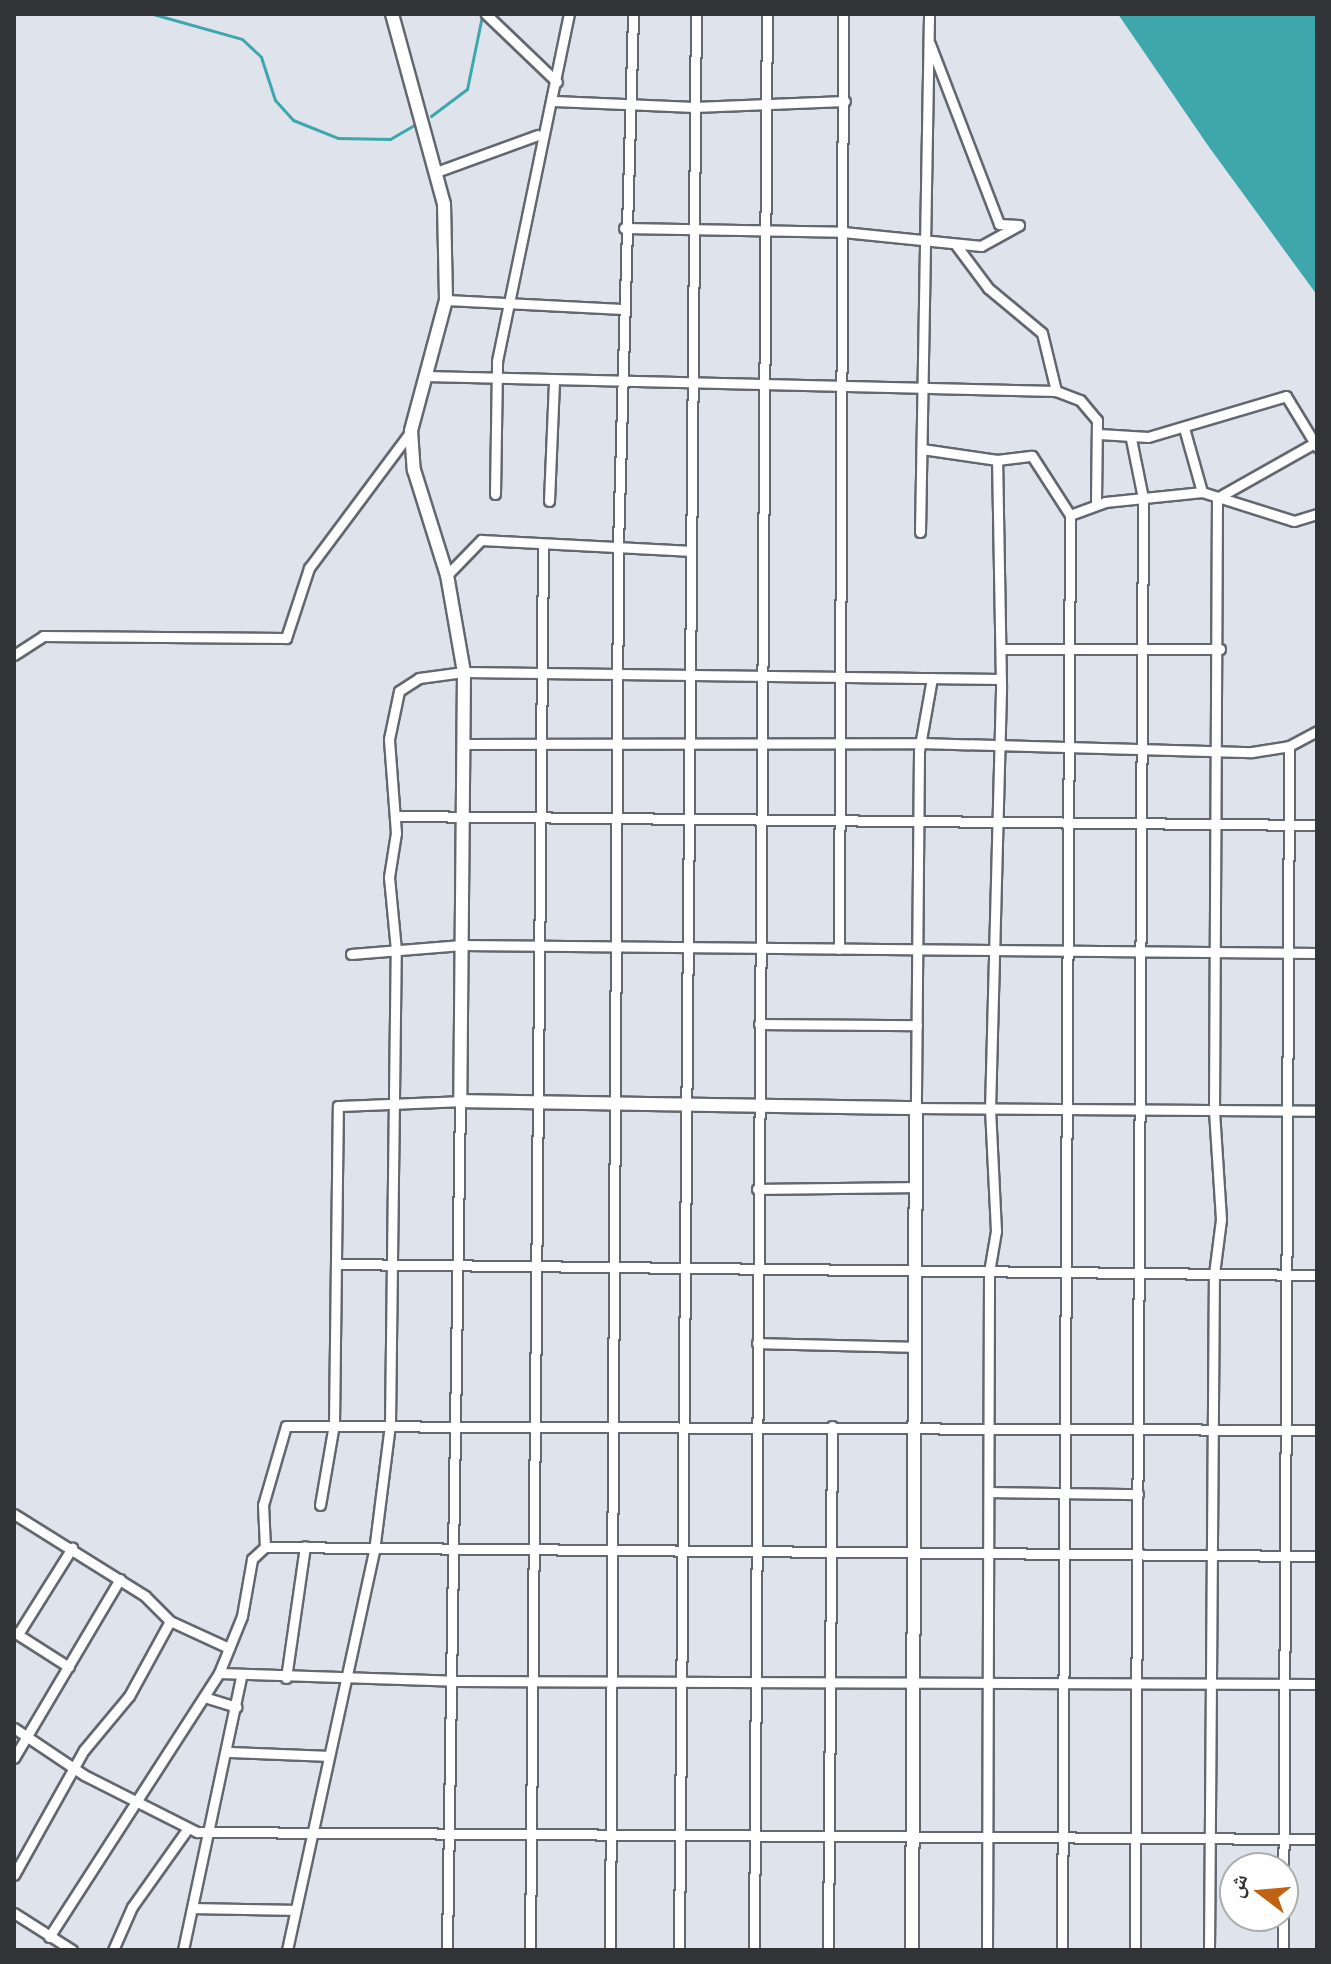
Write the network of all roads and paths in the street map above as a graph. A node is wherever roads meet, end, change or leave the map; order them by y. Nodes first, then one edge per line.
1 (392, 14) edge
2 (486, 14) edge
3 (569, 14) edge
4 (633, 14) edge
5 (696, 14) edge
6 (767, 14) edge
7 (843, 14) edge
8 (929, 14) edge
9 (928, 41) junction
10 (557, 82) junction
11 (554, 101) junction
12 (845, 101) junction
13 (627, 103) junction
14 (771, 103) junction
15 (694, 107) junction
16 (538, 135) junction
17 (439, 171) junction
18 (624, 228) junction
19 (691, 231) junction
20 (764, 232) junction
21 (843, 232) junction
22 (923, 239) junction
23 (956, 245) junction
24 (446, 300) junction
25 (512, 305) junction
26 (623, 309) junction
27 (425, 376) junction
28 (497, 379) junction
29 (554, 380) junction
30 (622, 380) junction
31 (692, 381) junction
32 (769, 383) junction
33 (844, 384) junction
34 (921, 387) junction
35 (1056, 391) junction
36 (1184, 428) junction
37 (411, 431) junction
38 (1099, 434) junction
39 (1131, 439) junction
40 (1315, 446) edge
41 (922, 449) junction
42 (997, 460) junction
43 (1202, 492) junction
44 (495, 494) dead end
45 (1218, 496) junction
46 (1143, 498) junction
47 (549, 501) dead end
48 (1096, 504) junction
49 (1317, 514) edge
50 (1070, 515) junction
51 (920, 532) dead end
52 (543, 546) junction
53 (618, 546) junction
54 (688, 551) junction
55 (447, 575) junction
56 (1143, 648) junction
57 (1001, 649) junction
58 (1220, 649) junction
59 (1069, 650) junction
60 (14, 655) edge
61 (464, 672) junction
62 (538, 675) junction
63 (762, 678) junction
64 (838, 678) junction
65 (932, 678) junction
66 (618, 679) junction
67 (687, 679) junction
68 (1001, 679) junction
69 (1317, 731) edge
70 (836, 743) junction
71 (920, 743) junction
72 (464, 744) junction
73 (539, 744) junction
74 (760, 744) junction
75 (617, 745) junction
76 (1289, 746) junction
77 (686, 747) junction
78 (999, 749) junction
79 (1140, 751) junction
80 (1067, 752) junction
81 (1219, 752) junction
82 (396, 816) junction
83 (463, 817) junction
84 (540, 817) junction
85 (616, 818) junction
86 (761, 820) junction
87 (686, 821) junction
88 (837, 821) junction
89 (918, 822) junction
90 (996, 823) junction
91 (1139, 824) junction
92 (1066, 825) junction
93 (1218, 825) junction
94 (1317, 825) edge
95 (1290, 826) junction
96 (462, 945) junction
97 (535, 948) junction
98 (616, 949) junction
99 (759, 949) junction
100 (839, 949) junction
101 (396, 950) junction
102 (918, 950) junction
103 (686, 951) junction
104 (994, 951) junction
105 (1217, 951) junction
106 (1067, 953) junction
107 (1139, 953) junction
108 (1291, 953) junction
109 (1317, 953) edge
110 (351, 954) dead end
111 (759, 1024) junction
112 (917, 1025) junction
113 (460, 1101) junction
114 (396, 1102) junction
115 (533, 1103) junction
116 (614, 1104) junction
117 (683, 1107) junction
118 (757, 1107) junction
119 (916, 1108) junction
120 (1065, 1109) junction
121 (990, 1110) junction
122 (1142, 1111) junction
123 (1214, 1111) junction
124 (1286, 1111) junction
125 (1317, 1111) edge
126 (917, 1187) junction
127 (757, 1189) junction
128 (336, 1264) junction
129 (395, 1265) junction
130 (455, 1266) junction
131 (532, 1266) junction
132 (613, 1268) junction
133 (756, 1269) junction
134 (683, 1270) junction
135 (916, 1271) junction
136 (989, 1272) junction
137 (1063, 1273) junction
138 (1136, 1274) junction
139 (1214, 1274) junction
140 (1317, 1275) edge
141 (1286, 1276) junction
142 (757, 1343) junction
143 (916, 1347) junction
144 (456, 1423) junction
145 (534, 1423) junction
146 (334, 1424) junction
147 (390, 1424) junction
148 (614, 1425) junction
149 (756, 1425) junction
150 (832, 1426) junction
151 (683, 1427) junction
152 (914, 1427) junction
153 (989, 1428) junction
154 (1064, 1430) junction
155 (1139, 1430) junction
156 (1214, 1430) junction
157 (1286, 1430) junction
158 (1317, 1430) edge
159 (990, 1492) junction
160 (1138, 1494) junction
161 (1064, 1496) junction
162 (320, 1505) dead end
163 (15, 1517) edge
164 (305, 1546) junction
165 (265, 1547) junction
166 (72, 1548) junction
167 (532, 1549) junction
168 (454, 1550) junction
169 (374, 1551) junction
170 (754, 1553) junction
171 (613, 1554) junction
172 (684, 1554) junction
173 (833, 1554) junction
174 (913, 1554) junction
175 (991, 1555) junction
176 (1286, 1556) junction
177 (1317, 1556) edge
178 (1064, 1558) junction
179 (1137, 1558) junction
180 (1212, 1559) junction
181 (120, 1579) junction
182 (170, 1621) junction
183 (16, 1633) edge
184 (229, 1648) junction
185 (69, 1667) junction
186 (219, 1673) junction
187 (241, 1677) junction
188 (286, 1678) junction
189 (343, 1680) junction
190 (531, 1680) junction
191 (613, 1680) junction
192 (755, 1680) junction
193 (454, 1681) junction
194 (682, 1682) junction
195 (833, 1682) junction
196 (913, 1682) junction
197 (990, 1683) junction
198 (1063, 1683) junction
199 (1137, 1684) junction
200 (1284, 1684) junction
201 (1317, 1684) edge
202 (1209, 1685) junction
203 (204, 1697) junction
204 (236, 1707) junction
205 (14, 1728) edge
206 (28, 1736) junction
207 (228, 1752) junction
208 (326, 1756) junction
209 (14, 1758) edge
210 (74, 1769) junction
211 (138, 1802) junction
212 (186, 1831) junction
213 (209, 1832) junction
214 (311, 1833) junction
215 (451, 1834) junction
216 (531, 1834) junction
217 (611, 1835) junction
218 (754, 1835) junction
219 (987, 1835) junction
220 (829, 1836) junction
221 (1062, 1836) junction
222 (681, 1837) junction
223 (912, 1837) junction
224 (1210, 1837) junction
225 (1136, 1838) junction
226 (1284, 1839) junction
227 (1317, 1839) edge
228 (14, 1875) edge
229 (194, 1908) junction
230 (295, 1910) junction
231 (14, 1913) edge
232 (49, 1937) junction
233 (72, 1950) edge
234 (113, 1950) edge
235 (183, 1950) edge
236 (287, 1950) edge
237 (447, 1950) edge
238 (530, 1950) edge
239 (610, 1950) edge
240 (679, 1950) edge
241 (754, 1950) edge
242 (828, 1950) edge
243 (912, 1950) edge
244 (987, 1950) edge
245 (1062, 1950) edge
246 (1135, 1950) edge
247 (1209, 1950) edge
248 (1283, 1950) edge

1 - 17 street
2 - 10 street
3 - 10 street
4 - 13 street
5 - 15 street
6 - 14 street
7 - 12 street
8 - 9 street
9 - 22 street
9 - 23 street
10 - 11 street
11 - 13 street
11 - 16 street
12 - 14 street
12 - 21 street
13 - 15 street
13 - 18 street
14 - 15 street
14 - 20 street
15 - 19 street
16 - 17 street
16 - 25 street
17 - 24 street
18 - 19 street
18 - 26 street
19 - 20 street
19 - 31 street
20 - 21 street
20 - 32 street
21 - 22 street
21 - 33 street
22 - 23 street
22 - 34 street
23 - 35 street
24 - 25 street
24 - 27 street
25 - 26 street
25 - 28 street
26 - 30 street
27 - 28 street
27 - 37 street
28 - 29 street
28 - 44 street
29 - 30 street
29 - 47 street
30 - 31 street
30 - 53 street
31 - 32 street
31 - 54 street
32 - 33 street
32 - 63 street
33 - 34 street
33 - 64 street
34 - 35 street
34 - 41 street
35 - 38 street
36 - 39 street
36 - 40 street
36 - 43 street
37 - 55 street
37 - 60 street
38 - 39 street
38 - 48 street
39 - 46 street
40 - 45 street
41 - 42 street
41 - 51 street
42 - 50 street
42 - 57 street
43 - 45 street
43 - 46 street
45 - 49 street
45 - 58 street
46 - 48 street
46 - 56 street
48 - 50 street
50 - 59 street
52 - 53 street
52 - 55 street
52 - 62 street
53 - 54 street
53 - 66 street
54 - 67 street
55 - 61 street
56 - 58 street
56 - 59 street
56 - 79 street
57 - 59 street
57 - 68 street
58 - 81 street
59 - 80 street
61 - 62 street
61 - 72 street
61 - 82 street
62 - 66 street
62 - 73 street
63 - 64 street
63 - 67 street
63 - 74 street
64 - 65 street
64 - 70 street
65 - 68 street
65 - 71 street
66 - 67 street
66 - 75 street
67 - 77 street
68 - 78 street
69 - 76 street
70 - 71 street
70 - 74 street
70 - 88 street
71 - 78 street
71 - 89 street
72 - 73 street
72 - 83 street
73 - 75 street
73 - 84 street
74 - 77 street
74 - 86 street
75 - 77 street
75 - 85 street
76 - 81 street
76 - 95 street
77 - 87 street
78 - 80 street
78 - 90 street
79 - 80 street
79 - 81 street
79 - 91 street
80 - 92 street
81 - 93 street
82 - 83 street
82 - 101 street
83 - 84 street
83 - 96 street
84 - 85 street
84 - 97 street
85 - 87 street
85 - 98 street
86 - 87 street
86 - 88 street
86 - 99 street
87 - 103 street
88 - 89 street
88 - 100 street
89 - 90 street
89 - 102 street
90 - 92 street
90 - 104 street
91 - 92 street
91 - 93 street
91 - 107 street
92 - 106 street
93 - 95 street
93 - 105 street
94 - 95 street
95 - 108 street
96 - 97 street
96 - 101 street
96 - 113 street
97 - 98 street
97 - 115 street
98 - 103 street
98 - 116 street
99 - 100 street
99 - 103 street
99 - 111 street
100 - 102 street
101 - 110 street
101 - 114 street
102 - 104 street
102 - 112 street
103 - 117 street
104 - 106 street
104 - 121 street
105 - 107 street
105 - 108 street
105 - 123 street
106 - 107 street
106 - 120 street
107 - 122 street
108 - 109 street
108 - 124 street
111 - 112 street
111 - 118 street
112 - 119 street
113 - 114 street
113 - 115 street
113 - 130 street
114 - 128 street
114 - 129 street
115 - 116 street
115 - 131 street
116 - 117 street
116 - 132 street
117 - 118 street
117 - 134 street
118 - 119 street
118 - 127 street
119 - 121 street
119 - 126 street
120 - 121 street
120 - 122 street
120 - 137 street
121 - 136 street
122 - 123 street
122 - 138 street
123 - 124 street
123 - 139 street
124 - 125 street
124 - 141 street
126 - 127 street
126 - 135 street
127 - 133 street
128 - 129 street
128 - 146 street
129 - 130 street
129 - 147 street
130 - 131 street
130 - 144 street
131 - 132 street
131 - 145 street
132 - 134 street
132 - 148 street
133 - 134 street
133 - 135 street
133 - 142 street
134 - 151 street
135 - 136 street
135 - 143 street
136 - 137 street
136 - 153 street
137 - 138 street
137 - 154 street
138 - 139 street
138 - 155 street
139 - 141 street
139 - 156 street
140 - 141 street
141 - 157 street
142 - 143 street
142 - 149 street
143 - 152 street
144 - 145 street
144 - 147 street
144 - 168 street
145 - 148 street
145 - 167 street
146 - 147 street
146 - 162 street
146 - 165 street
147 - 169 street
148 - 151 street
148 - 171 street
149 - 150 street
149 - 151 street
149 - 170 street
150 - 152 street
150 - 173 street
151 - 172 street
152 - 153 street
152 - 174 street
153 - 154 street
153 - 159 street
154 - 155 street
154 - 161 street
155 - 156 street
155 - 160 street
156 - 157 street
156 - 180 street
157 - 158 street
157 - 176 street
159 - 161 street
159 - 175 street
160 - 161 street
160 - 179 street
161 - 178 street
163 - 166 street
164 - 165 street
164 - 169 street
164 - 188 street
165 - 184 street
166 - 181 street
166 - 183 street
167 - 168 street
167 - 171 street
167 - 190 street
168 - 169 street
168 - 193 street
169 - 189 street
170 - 172 street
170 - 173 street
170 - 192 street
171 - 172 street
171 - 191 street
172 - 194 street
173 - 174 street
173 - 195 street
174 - 175 street
174 - 196 street
175 - 178 street
175 - 197 street
176 - 177 street
176 - 180 street
176 - 200 street
178 - 179 street
178 - 198 street
179 - 180 street
179 - 199 street
180 - 202 street
181 - 182 street
181 - 185 street
182 - 184 street
182 - 210 street
183 - 185 street
184 - 186 street
185 - 206 street
186 - 187 street
186 - 203 street
187 - 188 street
187 - 204 street
188 - 189 street
189 - 193 street
189 - 208 street
190 - 191 street
190 - 193 street
190 - 216 street
191 - 194 street
191 - 217 street
192 - 194 street
192 - 195 street
192 - 218 street
193 - 215 street
194 - 222 street
195 - 196 street
195 - 220 street
196 - 197 street
196 - 223 street
197 - 198 street
197 - 219 street
198 - 199 street
198 - 221 street
199 - 202 street
199 - 225 street
200 - 201 street
200 - 202 street
200 - 226 street
202 - 224 street
203 - 204 street
203 - 211 street
204 - 207 street
205 - 206 street
206 - 209 street
206 - 210 street
207 - 208 street
207 - 213 street
208 - 214 street
210 - 211 street
210 - 228 street
211 - 212 street
211 - 232 street
212 - 213 street
212 - 234 street
213 - 214 street
213 - 229 street
214 - 215 street
214 - 230 street
215 - 216 street
215 - 237 street
216 - 217 street
216 - 238 street
217 - 222 street
217 - 239 street
218 - 220 street
218 - 222 street
218 - 241 street
219 - 221 street
219 - 223 street
219 - 244 street
220 - 223 street
220 - 242 street
221 - 225 street
221 - 245 street
222 - 240 street
223 - 243 street
224 - 225 street
224 - 226 street
224 - 247 street
225 - 246 street
226 - 227 street
226 - 248 street
229 - 230 street
229 - 235 street
230 - 236 street
231 - 232 street
232 - 233 street

